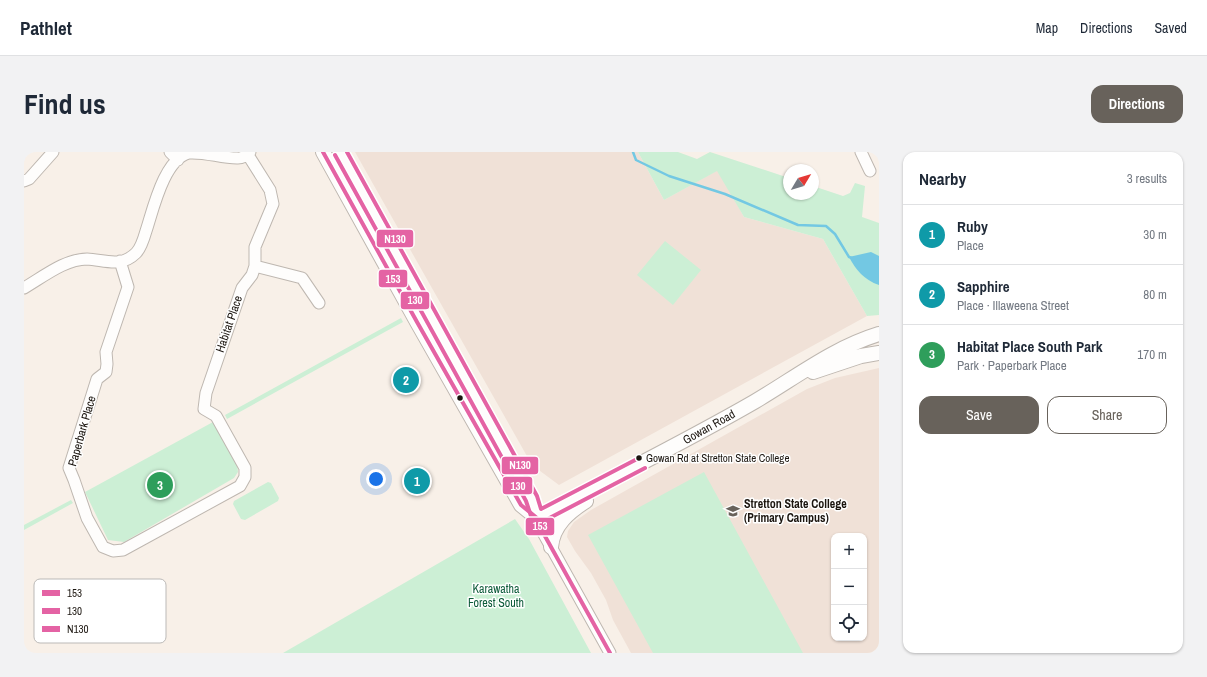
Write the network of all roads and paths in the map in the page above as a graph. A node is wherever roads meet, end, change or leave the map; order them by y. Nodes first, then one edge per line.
1 (53, 152) edge
2 (323, 152) edge
3 (340, 152) edge
4 (861, 152) edge
5 (249, 154) edge
6 (174, 156) edge
7 (351, 171) junction
8 (870, 171) dead end
9 (24, 182) edge
10 (342, 186) junction
11 (120, 262) junction
12 (255, 266) junction
13 (24, 288) edge
14 (319, 303) dead end
15 (430, 314) junction
16 (417, 322) junction
17 (879, 334) edge
18 (879, 353) edge
19 (795, 378) junction
20 (204, 408) joint
21 (616, 477) junction
22 (537, 518) junction
23 (551, 547) junction
24 (610, 653) edge

1 - 9 street
2 - 10 main road
3 - 7 main road
4 - 8 street
5 - 6 street
5 - 12 street, Habitat Place
6 - 11 street
7 - 10 main road
7 - 15 main road
10 - 16 main road
11 - 13 street
11 - 20 street, Paperbark Place
12 - 14 street
12 - 20 street, Habitat Place
15 - 16 main road
15 - 22 main road
16 - 22 main road
17 - 19 main road, Gowan Road
18 - 19 main road, Gowan Road
19 - 21 main road, Gowan Road
21 - 22 main road, Gowan Road
21 - 23 main road
22 - 23 street
23 - 24 street

